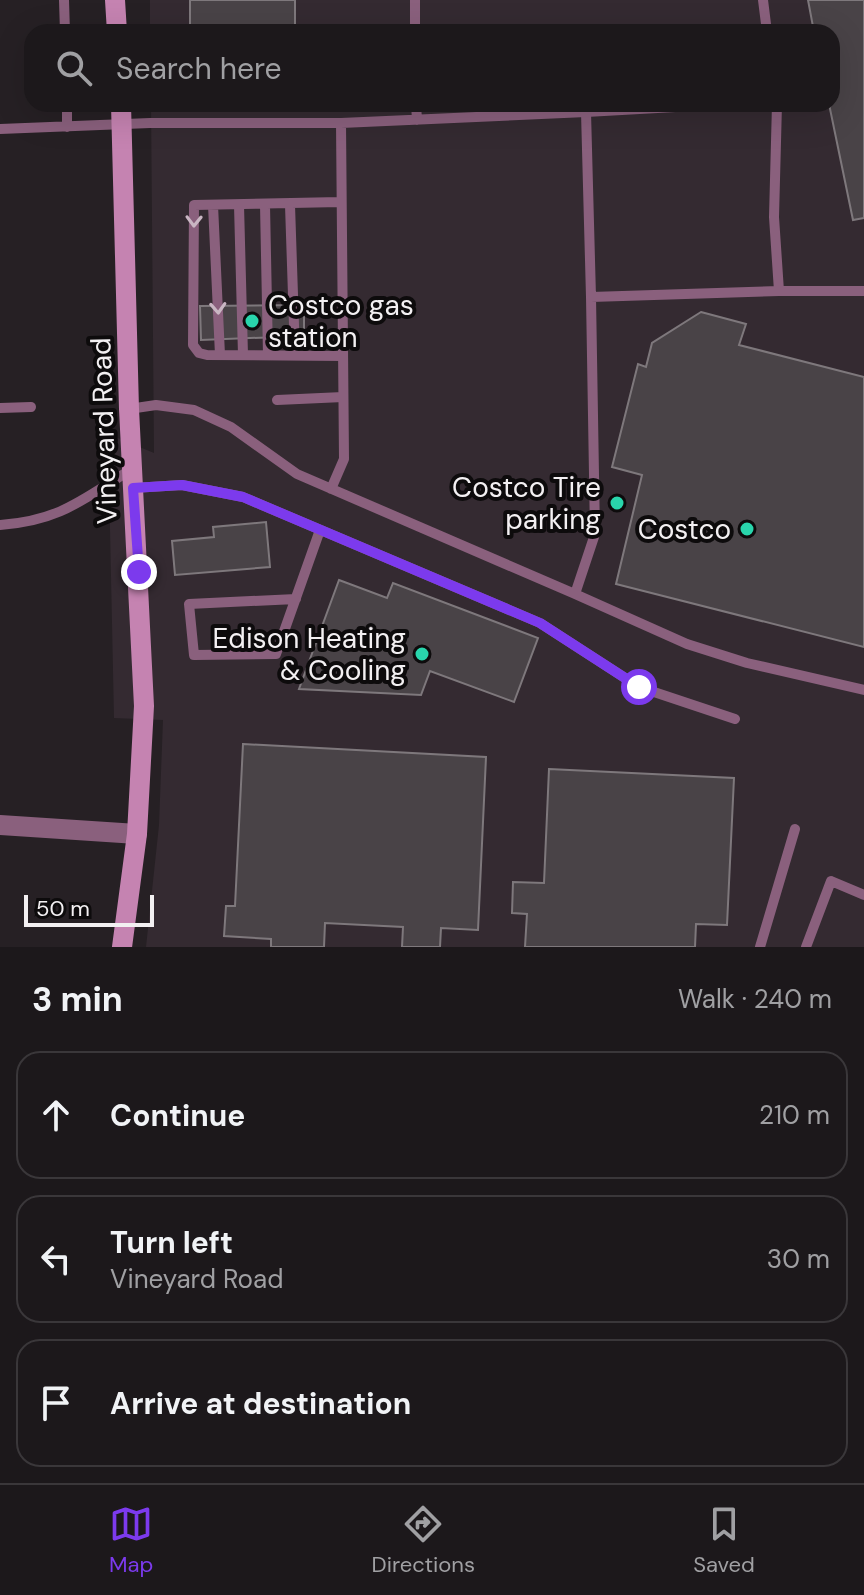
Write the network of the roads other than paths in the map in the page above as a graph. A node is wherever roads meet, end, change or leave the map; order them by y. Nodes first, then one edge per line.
1 (64, 0) edge
2 (115, 0) edge
3 (415, 0) edge
4 (763, 0) edge
5 (65, 24) edge
6 (116, 24) edge
7 (415, 24) edge
8 (766, 24) edge
9 (67, 112) edge
10 (416, 112) edge
11 (586, 112) joint
12 (777, 112) edge
13 (121, 114) edge
14 (417, 120) junction
15 (341, 123) junction
16 (67, 127) junction
17 (0, 129) edge
18 (340, 202) junction
19 (213, 205) junction
20 (239, 205) junction
21 (265, 205) junction
22 (290, 205) junction
23 (779, 291) junction
24 (864, 291) edge
25 (591, 297) junction
26 (220, 355) junction
27 (243, 355) junction
28 (268, 355) junction
29 (295, 355) junction
30 (342, 356) junction
31 (343, 397) junction
32 (277, 400) dead end
33 (31, 407) dead end
34 (0, 408) edge
35 (129, 409) junction
36 (132, 479) junction
37 (331, 489) junction
38 (0, 525) edge
39 (320, 530) junction
40 (575, 594) junction
41 (296, 599) junction
42 (864, 690) edge
43 (735, 719) dead end
44 (0, 825) edge
45 (795, 829) dead end
46 (137, 834) junction
47 (864, 895) edge
48 (122, 947) edge
49 (760, 947) edge
50 (806, 947) edge

1 - 5 lane
2 - 6 street
3 - 7 lane
4 - 8 lane
9 - 16 lane
10 - 14 lane
11 - 14 lane
11 - 25 lane
12 - 23 lane
13 - 15 lane
13 - 16 lane
13 - 35 street, Vineyard Road
14 - 15 lane
15 - 18 lane
16 - 17 lane
18 - 22 lane
18 - 30 lane
19 - 20 lane
19 -> 26 lane
19 -> 26 lane
20 - 21 lane
20 - 27 lane
21 - 22 lane
21 - 28 lane
22 - 29 lane
23 - 24 lane
23 - 25 lane
25 - 40 lane
26 - 27 lane
27 - 28 lane
28 - 29 lane
29 - 30 lane
30 - 31 lane
31 - 32 lane
31 - 37 lane
33 - 34 lane
35 - 36 street, Vineyard Road
35 - 37 lane
36 - 38 lane
36 - 39 lane
36 - 46 street, Vineyard Road
37 - 40 lane
39 - 41 lane
39 - 43 lane
40 - 42 lane
41 - 41 lane
44 - 46 street
45 - 49 lane
46 - 48 street, Vineyard Road
47 - 50 lane

